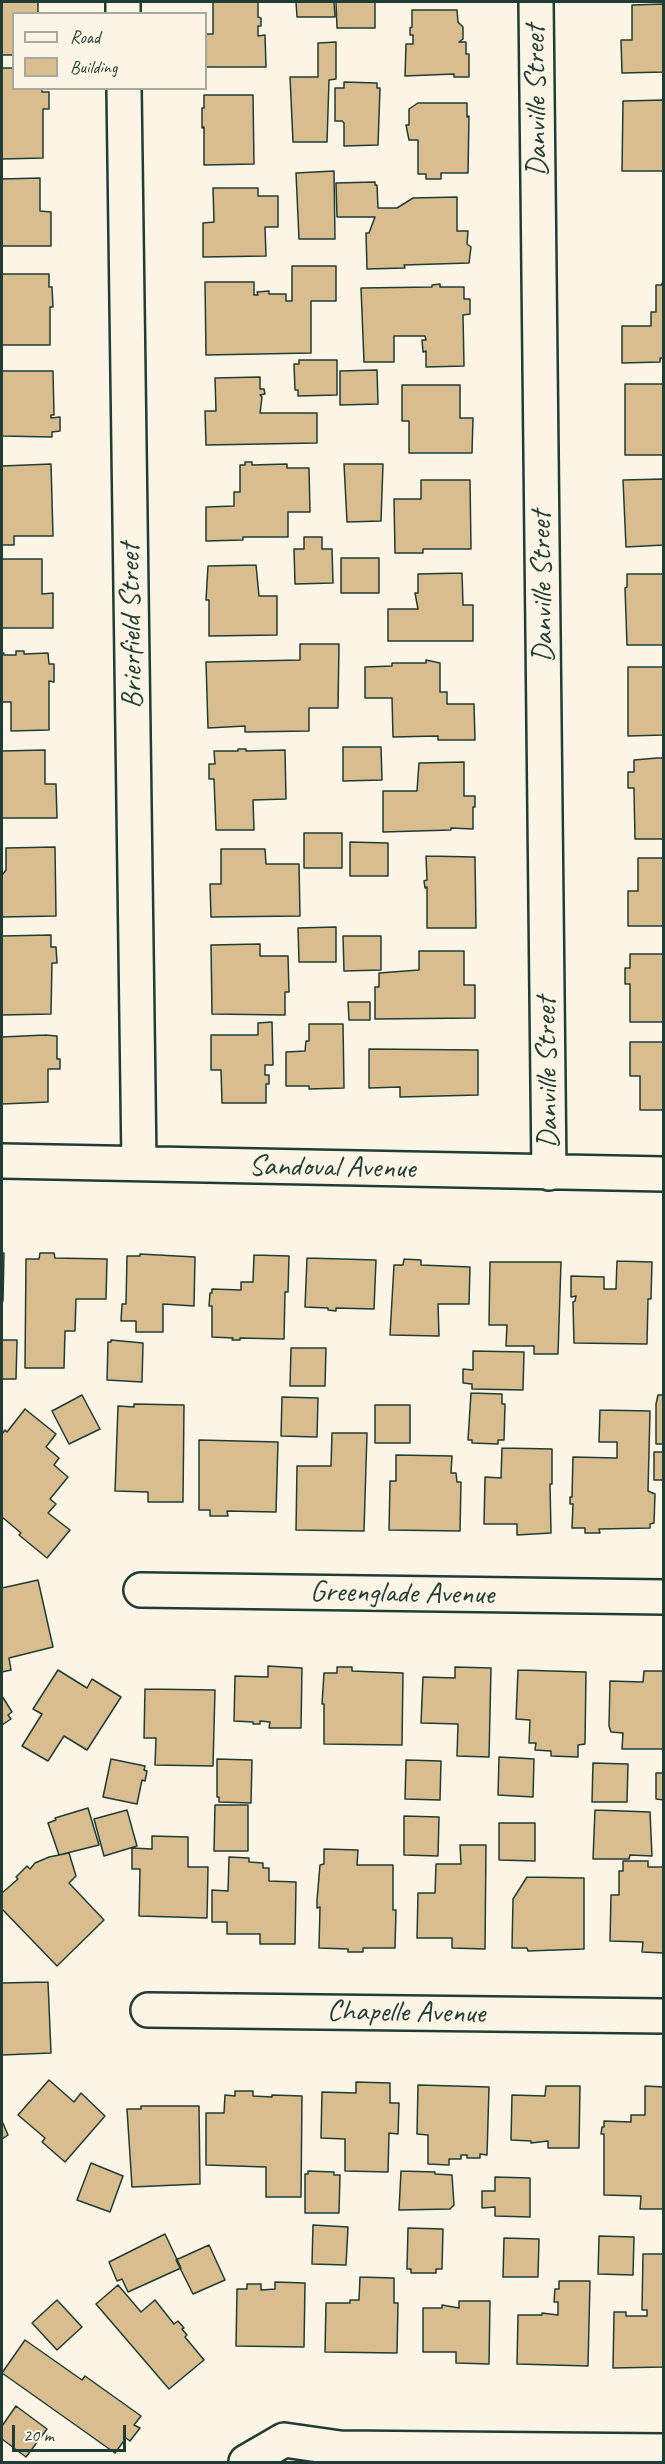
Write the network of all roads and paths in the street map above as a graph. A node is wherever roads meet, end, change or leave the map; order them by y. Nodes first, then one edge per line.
1 (536, 2) edge
2 (124, 90) edge
3 (2, 1161) edge
4 (139, 1163) junction
5 (549, 1173) junction
6 (663, 1174) edge
7 (141, 1590) dead end
8 (663, 1597) edge
9 (148, 2010) dead end
10 (663, 2016) edge
11 (663, 2451) edge
12 (246, 2463) edge

1 - 5 street, Danville Street
2 - 4 street, Brierfield Street
3 - 4 street, Sandoval Avenue
4 - 5 street, Sandoval Avenue
5 - 6 street, Sandoval Avenue
7 - 8 street, Greenglade Avenue
9 - 10 street, Chapelle Avenue
11 - 12 street

